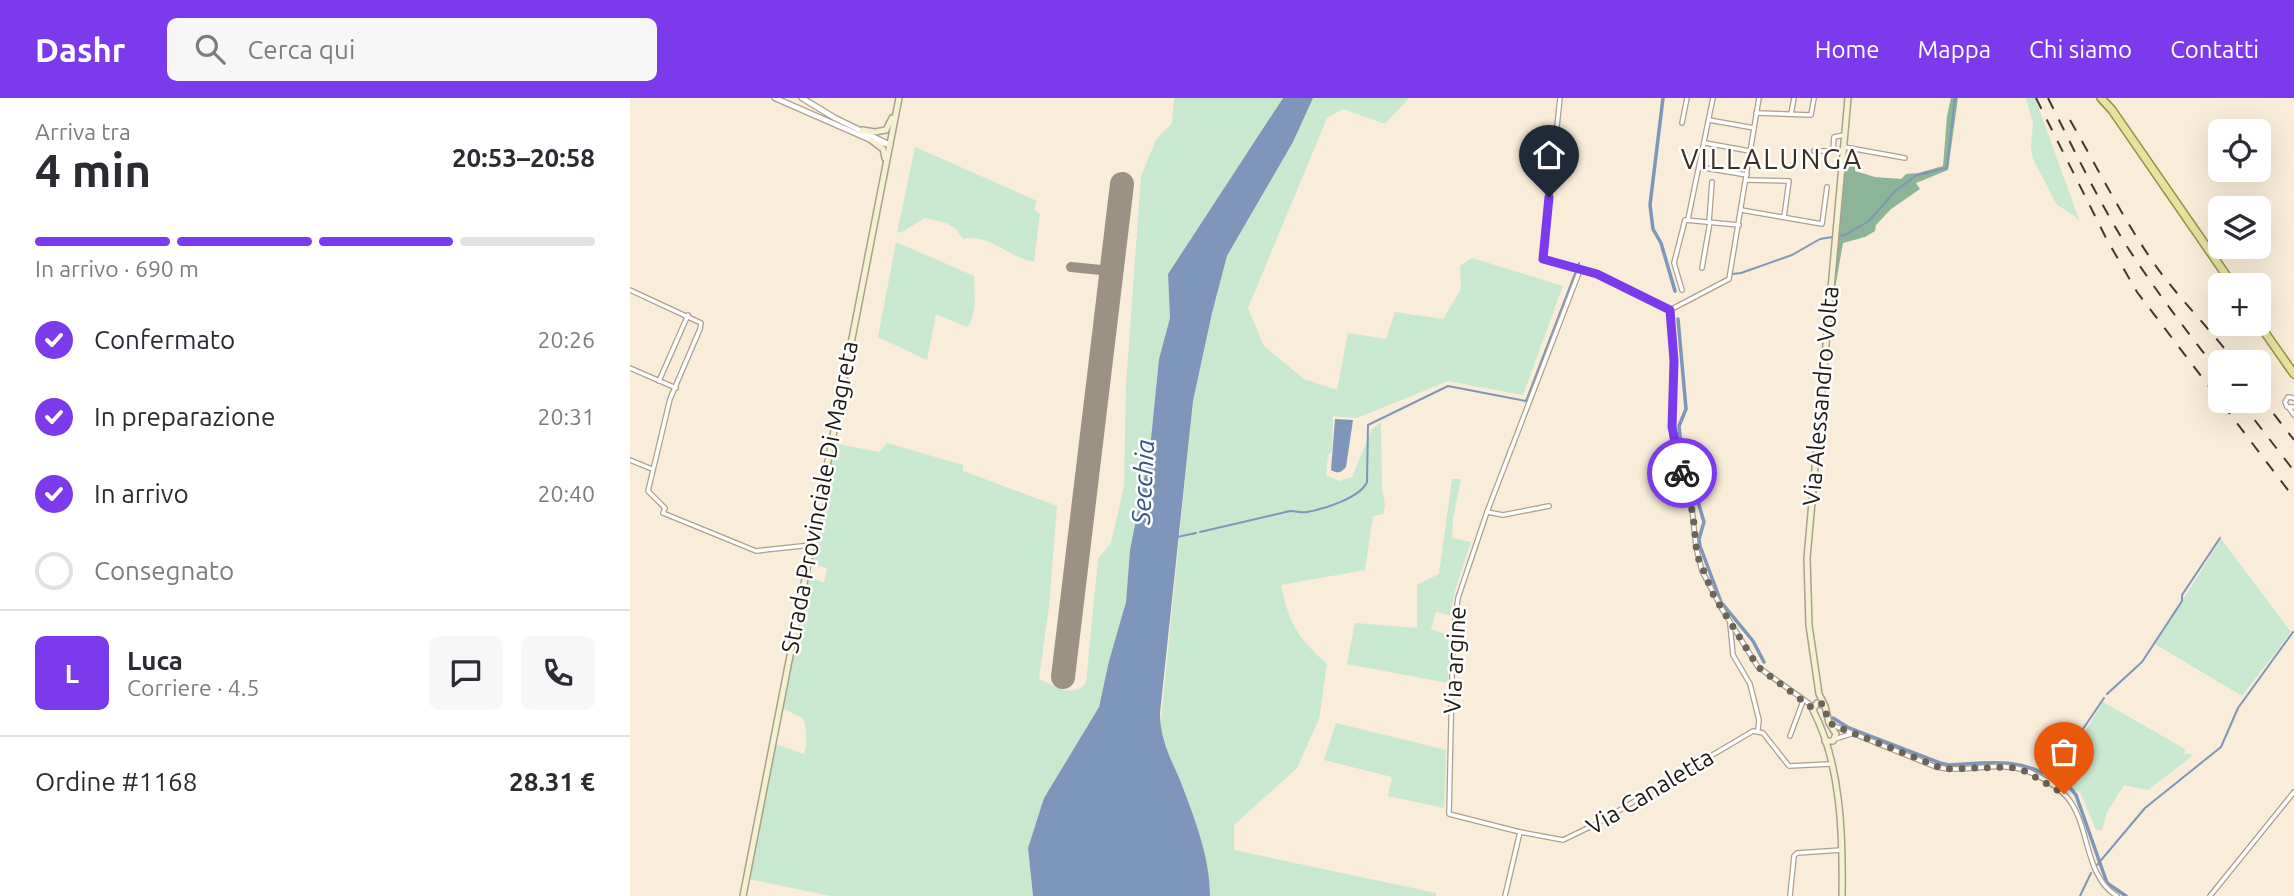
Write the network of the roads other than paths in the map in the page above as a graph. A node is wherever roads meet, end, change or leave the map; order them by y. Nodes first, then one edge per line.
1 (775, 98) edge
2 (801, 98) edge
3 (899, 98) edge
4 (1560, 98) edge
5 (1687, 98) edge
6 (1713, 98) edge
7 (1759, 98) edge
8 (1794, 98) edge
9 (1814, 98) edge
10 (1848, 98) edge
11 (2101, 98) edge
12 (2108, 98) edge
13 (798, 108) junction
14 (2112, 110) junction
15 (1756, 113) junction
16 (1791, 114) junction
17 (1709, 120) junction
18 (1682, 123) dead end
19 (1754, 128) junction
20 (862, 130) junction
21 (1845, 135) junction
22 (871, 140) junction
23 (1704, 144) junction
24 (890, 145) junction
25 (1844, 147) junction
26 (1750, 151) junction
27 (1814, 151) dead end
28 (1905, 158) dead end
29 (1699, 167) junction
30 (1747, 175) junction
31 (1746, 180) junction
32 (1712, 182) dead end
33 (882, 186) junction
34 (1827, 187) dead end
35 (1741, 210) junction
36 (1784, 217) junction
37 (1688, 219) junction
38 (1710, 222) junction
39 (1739, 225) junction
40 (1702, 268) dead end
41 (1578, 269) junction
42 (2224, 273) edge
43 (630, 290) edge
44 (1682, 290) dead end
45 (1670, 310) junction
46 (688, 315) junction
47 (2267, 336) edge
48 (630, 368) edge
49 (2294, 374) edge
50 (659, 381) junction
51 (676, 388) junction
52 (2294, 398) edge
53 (2292, 407) edge
54 (2294, 415) edge
55 (630, 460) edge
56 (652, 470) junction
57 (1549, 506) dead end
58 (1487, 512) junction
59 (811, 545) junction
60 (1730, 622) junction
61 (1819, 694) junction
62 (1802, 701) junction
63 (1824, 704) junction
64 (1815, 705) junction
65 (1828, 721) junction
66 (1758, 731) junction
67 (1853, 734) junction
68 (1790, 736) dead end
69 (1834, 740) junction
70 (1825, 741) junction
71 (1832, 764) junction
72 (2294, 792) edge
73 (1449, 814) joint
74 (1520, 832) junction
75 (1842, 850) junction
76 (743, 896) edge
77 (1505, 896) edge
78 (1790, 896) edge
79 (1842, 896) edge
80 (2117, 896) edge
81 (2210, 896) edge

1 - 13 street
2 - 13 street
2 - 20 street
3 - 20 main road
3 - 24 main road, Strada Provinciale Di Magreta
4 - 41 street
5 - 18 street
6 - 17 street
7 - 15 street
8 - 16 street
9 - 16 street
10 - 21 main road, Via Alessandro Volta
11 - 14 main road
12 - 14 main road
13 - 22 street
14 - 42 main road
15 - 16 street
15 - 19 street
17 - 19 street
17 - 23 street
19 - 26 street
20 - 24 street
21 - 25 main road, Via Alessandro Volta
21 - 27 street
22 - 24 street
22 - 33 main road
23 - 26 street
23 - 29 street
24 - 33 main road, Strada Provinciale Di Magreta
25 - 28 street
25 - 61 main road, Via Alessandro Volta
26 - 30 street
29 - 30 street
29 - 37 street
30 - 31 street
31 - 35 street
31 - 36 street
32 - 38 street
33 - 59 main road, Strada Provinciale Di Magreta
34 - 36 street
35 - 36 street
35 - 39 street
37 - 38 street
37 - 44 street
38 - 39 street
38 - 40 street
39 - 45 street
41 - 45 street
41 - 58 street, Via argine
43 - 46 street
45 - 60 street
46 - 50 street
46 - 51 street
47 - 49 main road
48 - 50 street
50 - 51 street
51 - 56 street
52 - 53 street
53 - 54 street
55 - 56 street
56 - 59 street
57 - 58 street
58 - 73 street, Via argine
59 - 76 main road, Strada Provinciale Di Magreta
60 - 62 street
60 - 66 street
61 - 63 main road
61 - 64 main road
62 - 64 street
62 - 68 street
63 - 64 main road
63 - 65 main road
64 - 70 main road
65 - 67 street
65 - 69 main road
66 - 71 street
66 - 74 street, Via Canaletta
67 - 69 street
67 - 80 street
69 - 70 main road
69 - 71 main road
70 - 71 main road
71 - 75 main road
72 - 81 street
73 - 74 street, Via Canaletta
74 - 77 street
75 - 78 street
75 - 79 main road

